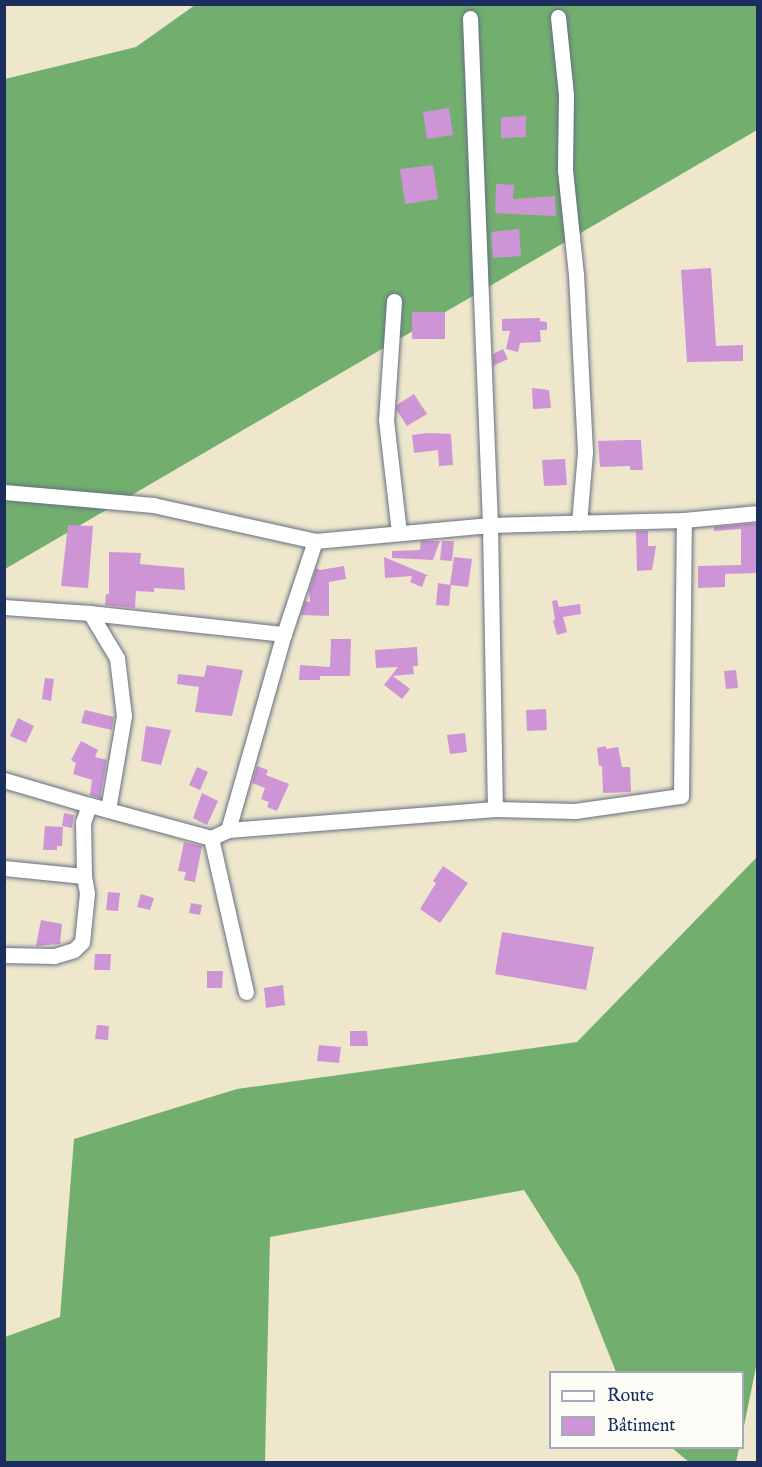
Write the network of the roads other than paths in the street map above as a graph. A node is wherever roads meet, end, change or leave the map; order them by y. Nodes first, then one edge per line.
1 (558, 16) dead end
2 (470, 18) dead end
3 (394, 301) dead end
4 (4, 492) edge
5 (758, 513) edge
6 (684, 520) junction
7 (579, 523) junction
8 (490, 525) junction
9 (399, 532) junction
10 (315, 541) junction
11 (4, 607) edge
12 (90, 613) junction
13 (284, 634) junction
14 (4, 780) edge
15 (89, 805) junction
16 (495, 809) junction
17 (108, 810) junction
18 (228, 830) junction
19 (211, 838) junction
20 (4, 868) edge
21 (84, 876) junction
22 (4, 956) edge
23 (246, 992) dead end

1 - 7 street
2 - 8 street
3 - 9 street
4 - 10 street
5 - 6 street
6 - 7 street
6 - 16 street
7 - 8 street
8 - 9 street
8 - 16 street
9 - 10 street
10 - 13 street
11 - 12 street
12 - 13 street
12 - 17 street
13 - 18 street
14 - 15 street
15 - 17 street
15 - 21 street
16 - 18 street
17 - 19 street
18 - 19 street
19 - 23 street
20 - 21 street
21 - 22 street

